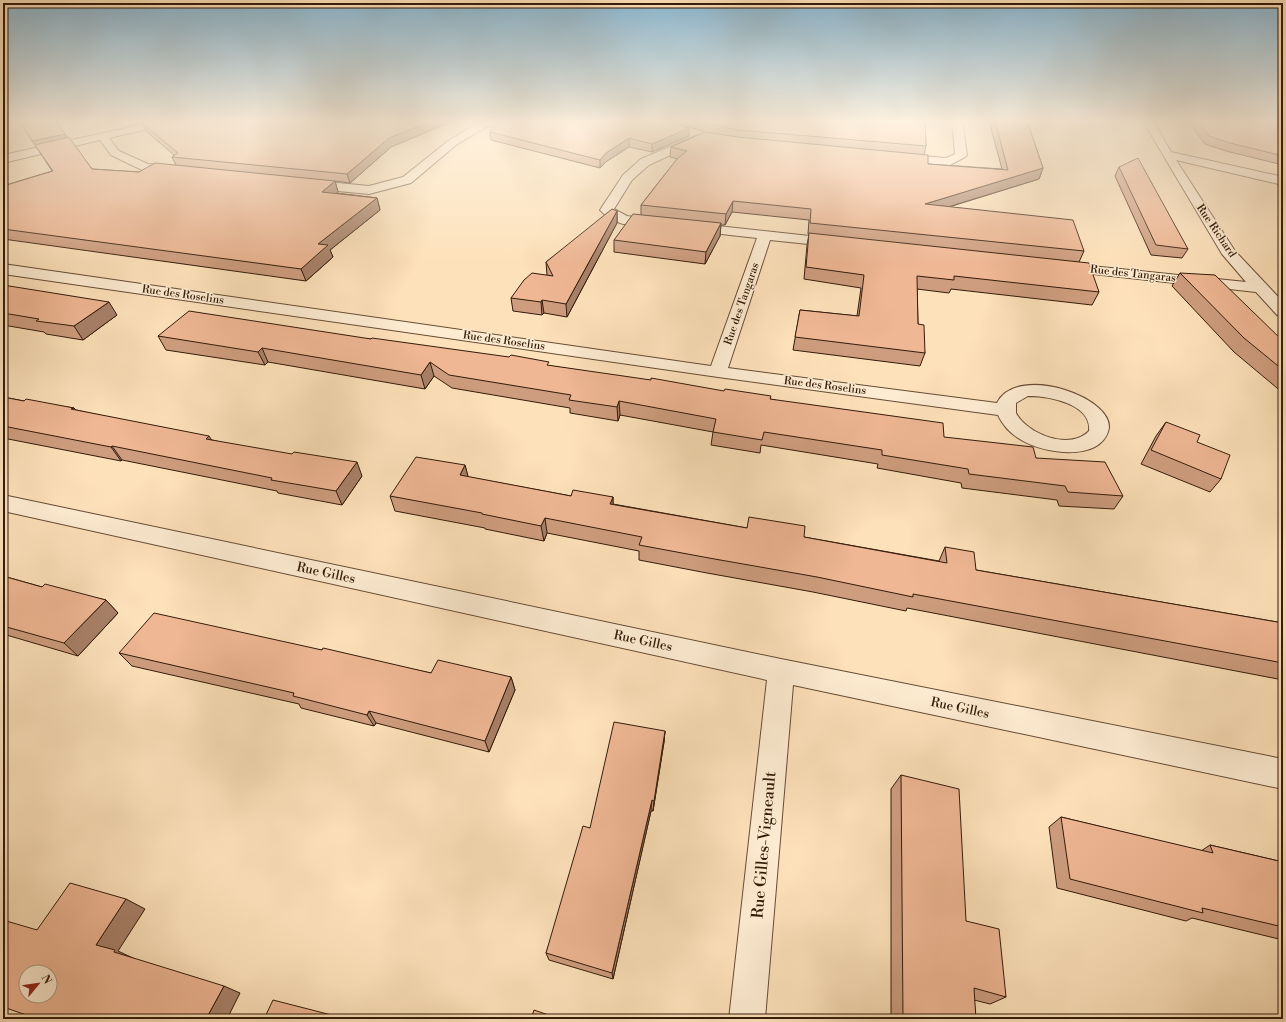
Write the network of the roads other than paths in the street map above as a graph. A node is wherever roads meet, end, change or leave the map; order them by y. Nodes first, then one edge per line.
1 (162, 169) edge
2 (421, 169) edge
3 (637, 169) edge
4 (1175, 169) edge
5 (1230, 169) edge
6 (192, 172) edge
7 (1283, 181) edge
8 (292, 182) edge
9 (766, 236) junction
10 (852, 245) edge
11 (1049, 266) edge
12 (3, 269) edge
13 (1261, 288) junction
14 (1283, 312) edge
15 (718, 372) junction
16 (1005, 410) dead end
17 (3, 503) edge
18 (780, 671) junction
19 (1283, 774) edge
20 (747, 1019) edge

1 - 6 street
2 - 8 street
3 - 9 street
4 - 13 street, Rue Richard
5 - 7 street
9 - 10 street
9 - 15 street, Rue des Tangaras
11 - 13 street, Rue des Tangaras
12 - 15 street, Rue des Roselins
13 - 14 street, Rue Richard
15 - 16 street, Rue des Roselins
17 - 18 street, Rue Gilles
18 - 19 street, Rue Gilles
18 - 20 street, Rue Gilles-Vigneault

